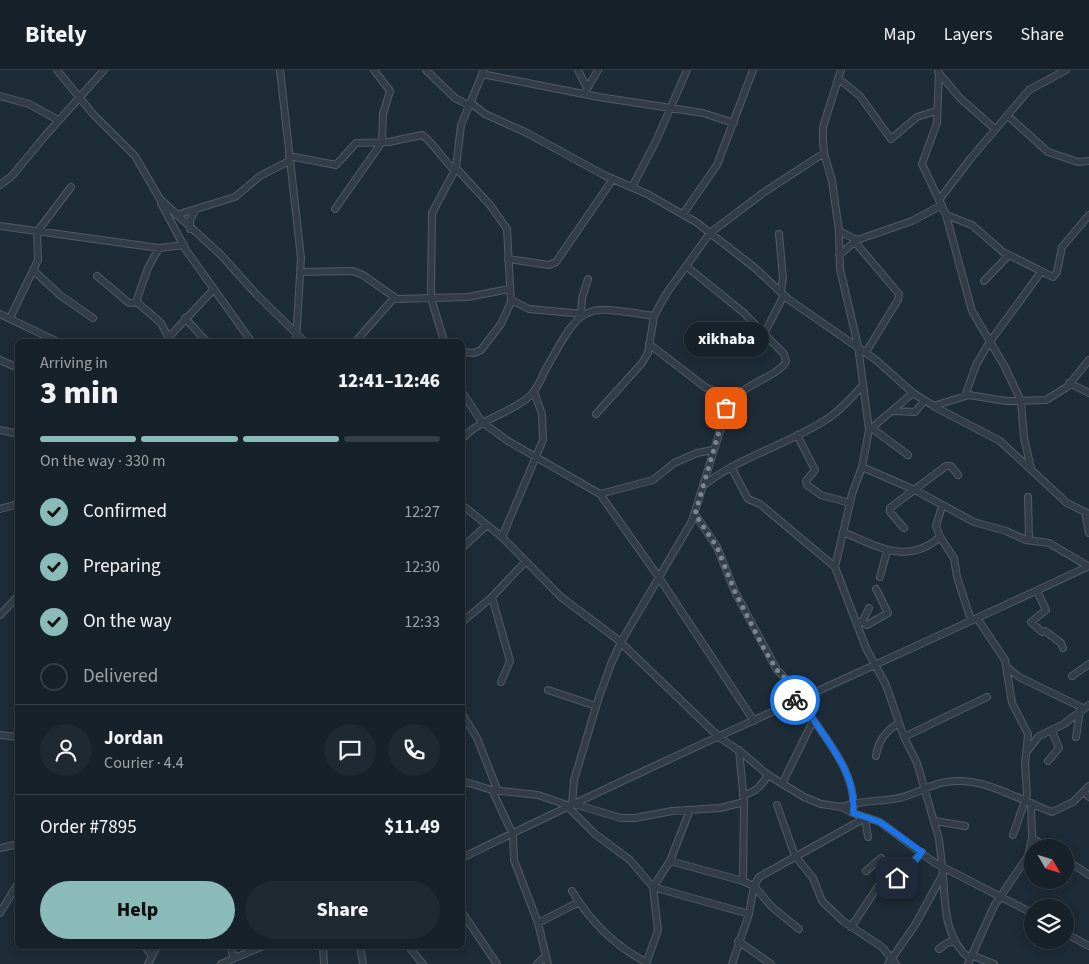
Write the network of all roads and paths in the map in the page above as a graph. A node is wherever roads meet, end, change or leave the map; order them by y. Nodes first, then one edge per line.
1 (57, 70) edge
2 (104, 70) edge
3 (280, 70) edge
4 (374, 70) edge
5 (578, 70) edge
6 (598, 70) edge
7 (688, 70) edge
8 (841, 70) edge
9 (1066, 70) edge
10 (938, 71) edge
11 (430, 72) edge
12 (483, 72) edge
13 (750, 72) edge
14 (838, 78) junction
15 (586, 91) junction
16 (0, 96) edge
17 (80, 97) junction
18 (470, 104) junction
19 (671, 108) junction
20 (936, 111) junction
21 (1008, 116) junction
22 (58, 120) junction
23 (734, 123) junction
24 (995, 129) junction
25 (382, 142) junction
26 (824, 153) junction
27 (289, 161) junction
28 (1089, 161) edge
29 (456, 170) junction
30 (613, 179) junction
31 (0, 185) edge
32 (71, 187) dead end
33 (632, 187) junction
34 (160, 199) junction
35 (940, 203) junction
36 (335, 209) dead end
37 (195, 210) junction
38 (683, 214) junction
39 (176, 215) junction
40 (946, 215) junction
41 (1089, 215) edge
42 (0, 226) edge
43 (190, 229) junction
44 (839, 231) junction
45 (37, 232) junction
46 (710, 233) junction
47 (779, 234) dead end
48 (180, 238) junction
49 (856, 241) junction
50 (176, 244) junction
51 (184, 246) junction
52 (159, 248) junction
53 (839, 255) junction
54 (1009, 255) junction
55 (508, 259) junction
56 (686, 266) junction
57 (34, 271) junction
58 (300, 272) junction
59 (1041, 272) junction
60 (97, 276) dead end
61 (588, 279) dead end
62 (984, 281) dead end
63 (214, 289) junction
64 (509, 289) junction
65 (782, 292) junction
66 (394, 298) junction
67 (431, 298) junction
68 (511, 300) junction
69 (138, 302) junction
70 (582, 313) junction
71 (0, 314) edge
72 (654, 316) junction
73 (10, 318) junction
74 (93, 318) dead end
75 (185, 318) junction
76 (764, 334) junction
77 (297, 338) edge
78 (52, 339) edge
79 (169, 339) edge
80 (204, 339) edge
81 (250, 339) edge
82 (358, 339) edge
83 (443, 339) edge
84 (989, 343) junction
85 (649, 344) junction
86 (858, 346) junction
87 (465, 352) edge
88 (866, 352) junction
89 (0, 360) edge
90 (1089, 360) edge
91 (15, 367) edge
92 (1069, 383) junction
93 (863, 385) junction
94 (534, 392) junction
95 (913, 393) junction
96 (1089, 393) edge
97 (465, 396) edge
98 (964, 396) junction
99 (731, 399) junction
100 (924, 401) junction
101 (1021, 401) junction
102 (933, 406) junction
103 (893, 411) junction
104 (596, 414) dead end
105 (482, 422) junction
106 (0, 430) edge
107 (871, 430) junction
108 (15, 433) edge
109 (797, 435) junction
110 (465, 436) edge
111 (713, 450) junction
112 (908, 455) dead end
113 (536, 459) junction
114 (731, 467) junction
115 (862, 467) junction
116 (1031, 468) junction
117 (707, 473) junction
118 (958, 475) dead end
119 (715, 476) junction
120 (704, 485) junction
121 (915, 490) junction
122 (600, 494) junction
123 (1028, 497) dead end
124 (850, 502) junction
125 (15, 505) edge
126 (942, 506) junction
127 (465, 507) edge
128 (0, 509) edge
129 (1087, 513) edge
130 (695, 514) junction
131 (487, 525) junction
132 (904, 528) dead end
133 (843, 532) junction
134 (1089, 533) edge
135 (502, 537) junction
136 (940, 537) junction
137 (1029, 540) junction
138 (465, 545) edge
139 (887, 551) junction
140 (526, 562) junction
141 (1088, 566) edge
142 (835, 568) junction
143 (658, 576) junction
144 (880, 577) dead end
145 (876, 588) dead end
146 (1037, 591) junction
147 (492, 597) junction
148 (15, 599) edge
149 (870, 608) dead end
150 (0, 615) edge
151 (974, 619) junction
152 (465, 620) edge
153 (859, 622) junction
154 (621, 642) junction
155 (1064, 648) dead end
156 (875, 663) junction
157 (1089, 664) edge
158 (1008, 668) junction
159 (1072, 676) dead end
160 (501, 682) dead end
161 (793, 686) junction
162 (548, 690) dead end
163 (808, 697) junction
164 (987, 697) dead end
165 (798, 701) junction
166 (596, 706) junction
167 (1084, 708) edge
168 (465, 719) edge
169 (754, 721) junction
170 (813, 721) junction
171 (899, 723) junction
172 (1052, 731) junction
173 (0, 735) edge
174 (719, 737) junction
175 (904, 737) junction
176 (1076, 737) dead end
177 (15, 738) edge
178 (739, 750) junction
179 (1027, 751) junction
180 (876, 756) dead end
181 (1048, 761) dead end
182 (768, 775) junction
183 (465, 782) edge
184 (471, 783) junction
185 (782, 784) junction
186 (465, 785) edge
187 (1089, 786) edge
188 (926, 788) junction
189 (494, 789) junction
190 (1084, 792) junction
191 (1089, 797) edge
192 (744, 798) junction
193 (855, 802) junction
194 (1029, 802) junction
195 (777, 805) dead end
196 (571, 806) junction
197 (842, 807) junction
198 (690, 810) junction
199 (853, 813) junction
200 (865, 818) junction
201 (935, 821) junction
202 (965, 826) dead end
203 (513, 835) junction
204 (1013, 835) dead end
205 (868, 837) dead end
206 (1032, 838) joint
207 (15, 845) edge
208 (0, 848) edge
209 (922, 852) junction
210 (795, 856) junction
211 (465, 857) edge
212 (670, 861) junction
213 (944, 865) junction
214 (1074, 865) edge
215 (866, 870) dead end
216 (889, 870) junction
217 (943, 874) junction
218 (1089, 875) edge
219 (743, 881) junction
220 (754, 886) junction
221 (653, 887) junction
222 (15, 888) edge
223 (572, 891) dead end
224 (1001, 894) junction
225 (579, 902) junction
226 (1024, 908) edge
227 (0, 913) edge
228 (749, 914) junction
229 (465, 916) edge
230 (538, 923) junction
231 (851, 927) junction
232 (799, 929) dead end
233 (1074, 938) edge
234 (738, 941) junction
235 (955, 941) junction
236 (1089, 946) edge
237 (147, 949) edge
238 (155, 949) edge
239 (231, 949) edge
240 (256, 949) edge
241 (324, 949) edge
242 (360, 949) edge
243 (410, 949) edge
244 (939, 949) dead end
245 (152, 955) junction
246 (546, 956) junction
247 (234, 958) junction
248 (970, 959) edge
249 (889, 961) edge
250 (646, 963) edge
251 (148, 964) edge
252 (223, 964) edge
253 (324, 964) edge
254 (363, 964) edge
255 (423, 964) edge
256 (497, 964) edge
257 (537, 964) edge
258 (548, 964) edge
259 (732, 964) edge
260 (771, 964) edge
261 (896, 964) edge
262 (994, 964) edge

1 - 17 street
2 - 17 street
3 - 27 street
4 - 25 street
5 - 15 street
6 - 15 street
7 - 19 street
8 - 14 street
9 - 21 street
10 - 20 street
10 - 24 street
11 - 18 street
12 - 15 street
12 - 18 street
13 - 23 street
14 - 20 street
14 - 26 street
15 - 19 street
16 - 22 street
17 - 22 street
17 - 34 street
18 - 29 street
18 - 30 street
19 - 23 street
19 - 33 street
20 - 35 street
21 - 24 street
21 - 28 street
22 - 31 street
23 - 38 street
24 - 35 street
25 - 27 street
25 - 29 street
25 - 36 street
26 - 44 street
26 - 46 street
27 - 37 street
27 - 58 street
29 - 55 street
29 - 67 street
30 - 33 street
30 - 55 street
32 - 45 street
33 - 38 street
34 - 39 street
34 - 48 street
35 - 40 street
35 - 49 street
37 - 39 street
37 - 43 street
38 - 46 street
39 - 43 street
40 - 54 street
40 - 84 street
41 - 59 street
42 - 45 street
43 - 77 street
44 - 49 street
44 - 53 street
45 - 52 street
45 - 57 street
46 - 56 street
46 - 65 street
47 - 65 street
48 - 50 street
48 - 51 street
49 - 53 street
49 - 88 street
50 - 51 street
50 - 52 street
51 - 63 street
52 - 69 street
53 - 86 street
54 - 59 street
54 - 62 street
55 - 64 street
56 - 72 street
56 - 76 street
57 - 73 street
57 - 74 street
58 - 66 street
58 - 77 street
59 - 84 street
60 - 69 street
61 - 70 street
63 - 75 street
63 - 81 street
64 - 67 street
64 - 68 street
65 - 76 street
65 - 86 street
66 - 67 street
66 - 82 street
67 - 83 street
68 - 70 street
68 - 87 street
69 - 79 street
70 - 72 street
70 - 94 street
71 - 73 street
72 - 85 street
73 - 78 street
75 - 79 street
75 - 80 street
76 - 99 street
84 - 98 street
84 - 101 street
85 - 99 street
85 - 104 street
86 - 88 street
86 - 93 street
88 - 95 street
89 - 91 street
90 - 92 street
92 - 96 street
92 - 101 street
93 - 107 street
93 - 109 street
94 - 105 street
94 - 113 street
95 - 100 street
95 - 103 street
97 - 105 street
98 - 101 street
98 - 102 street
99 - 111 street
100 - 102 street
100 - 103 street
101 - 116 street
102 - 116 street
103 - 107 street
105 - 110 street
105 - 113 street
106 - 108 street
107 - 112 street
107 - 115 street
109 - 114 street
109 - 124 street
111 - 117 street
111 - 122 street
113 - 122 street
113 - 135 street
114 - 119 street
114 - 142 street
115 - 121 street
115 - 124 street
116 - 129 street
117 - 119 street
117 - 120 street
118 - 121 street
119 - 120 street
120 - 130 street
121 - 126 street
121 - 132 street
122 - 143 street
123 - 137 street
124 - 133 street
125 - 128 street
126 - 136 street
126 - 137 street
127 - 131 street
129 - 134 street
130 - 143 street
130 - 161 street
131 - 135 street
131 - 138 street
133 - 139 street
133 - 142 street
135 - 140 street
136 - 139 street
136 - 151 street
137 - 141 street
139 - 144 street
140 - 147 street
140 - 154 street
141 - 146 street
142 - 153 street
143 - 154 street
143 - 169 street
145 - 153 street
146 - 151 street
146 - 155 street
147 - 152 street
147 - 160 street
148 - 150 street
149 - 153 street
151 - 156 street
151 - 158 street
153 - 156 street
154 - 166 street
154 - 174 street
156 - 163 street
156 - 171 street
157 - 159 street
158 - 167 street
158 - 179 street
161 - 163 street
161 - 165 street
162 - 166 street
163 - 165 street
164 - 175 street
165 - 169 street
165 - 170 street
166 - 196 street
167 - 172 street
167 - 176 street
168 - 189 street
169 - 174 street
170 - 185 street
170 - 193 street
171 - 175 street
171 - 180 street
172 - 179 street
172 - 181 street
173 - 177 street
174 - 178 street
174 - 196 street
175 - 188 street
178 - 182 street
178 - 192 street
179 - 194 street
182 - 185 street
182 - 192 street
183 - 184 street
184 - 186 street
184 - 189 street
185 - 197 street
187 - 190 street
188 - 193 street
188 - 194 street
188 - 201 street
189 - 196 street
189 - 203 street
190 - 191 street
190 - 194 street
192 - 198 street
192 - 219 street
193 - 197 street
193 - 199 street
194 - 204 street
194 - 206 street
195 - 210 street
196 - 198 street
196 - 203 street
196 - 221 street
197 - 199 street
198 - 212 street
199 - 200 street
200 - 205 street
200 - 209 street
200 - 210 street
201 - 202 street
201 - 213 street
203 - 211 street
203 - 230 street
206 - 224 street
207 - 208 street
209 - 213 street
209 - 216 street
210 - 220 street
210 - 231 street
212 - 219 street
212 - 221 street
213 - 217 street
213 - 224 street
214 - 218 street
215 - 216 street
216 - 231 street
217 - 235 street
217 - 249 street
219 - 220 street
220 - 228 street
220 - 232 street
221 - 228 street
221 - 250 street
222 - 227 street
223 - 225 street
224 - 226 street
224 - 248 street
225 - 230 street
225 - 250 street
228 - 234 street
229 - 256 street
230 - 246 street
231 - 249 street
233 - 236 street
234 - 259 street
234 - 260 street
235 - 244 street
235 - 248 street
237 - 245 street
238 - 245 street
239 - 247 street
240 - 247 street
241 - 253 street
242 - 254 street
243 - 255 street
245 - 251 street
246 - 257 street
246 - 258 street
247 - 252 street
248 - 262 street
249 - 261 street

